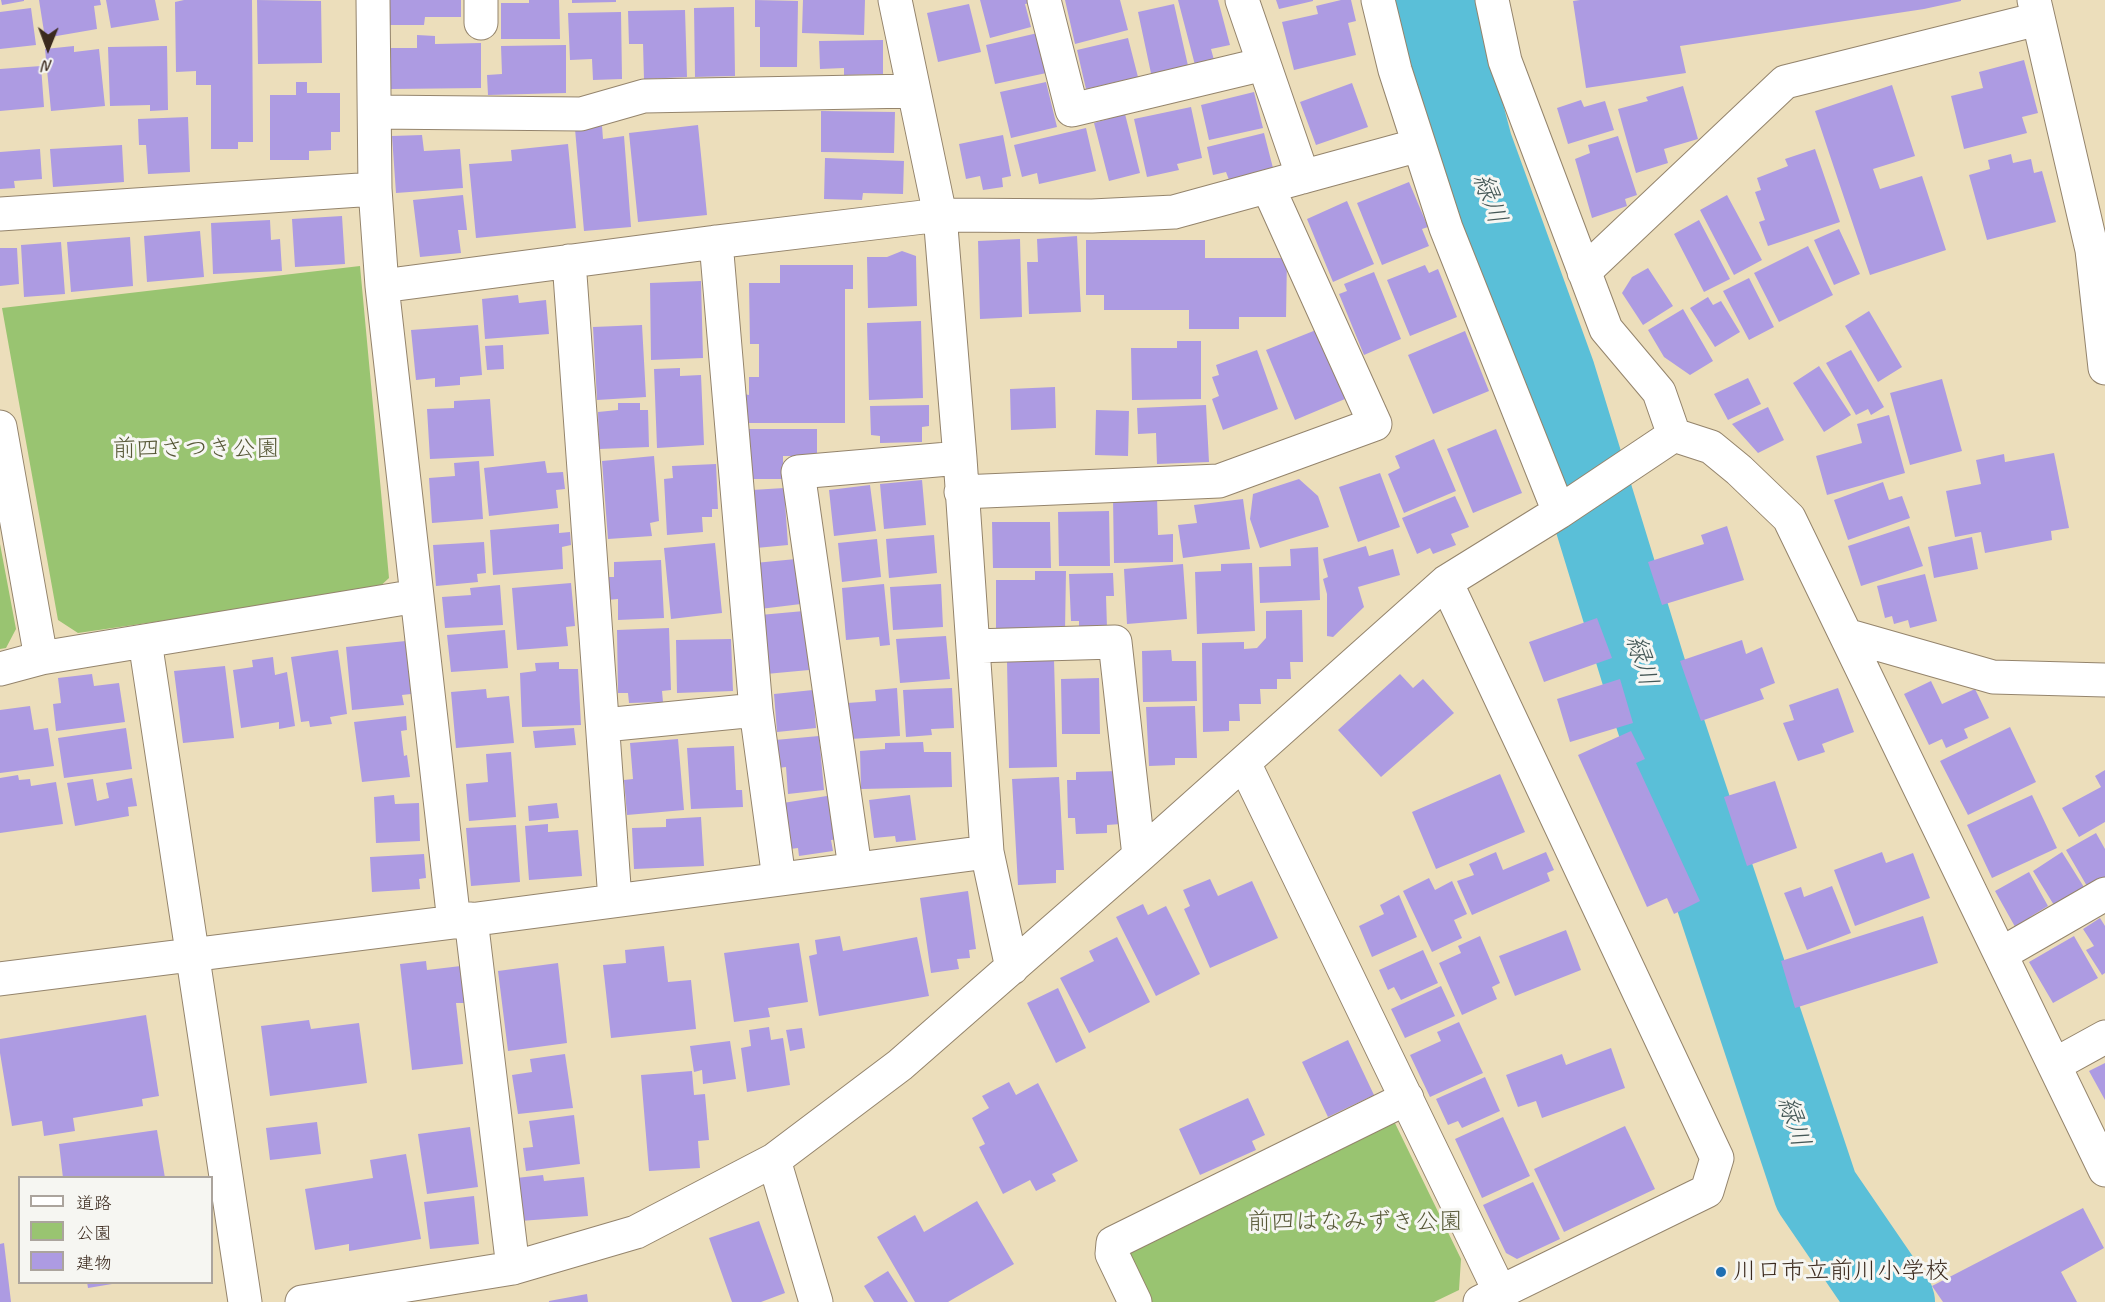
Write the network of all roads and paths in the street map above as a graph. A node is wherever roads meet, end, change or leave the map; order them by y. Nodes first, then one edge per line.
1 (373, 0) edge
2 (895, 0) edge
3 (1044, 0) edge
4 (1242, 0) edge
5 (1378, 0) edge
6 (1492, 0) edge
7 (2036, 10) edge
8 (1264, 64) junction
9 (914, 91) junction
10 (376, 112) junction
11 (1419, 145) junction
12 (1303, 177) junction
13 (1268, 187) junction
14 (375, 189) junction
15 (0, 214) edge
16 (940, 215) junction
17 (716, 242) junction
18 (2098, 250) edge
19 (569, 261) junction
20 (1584, 272) junction
21 (382, 286) junction
22 (2105, 368) edge
23 (0, 427) edge
24 (1674, 435) junction
25 (960, 458) junction
26 (961, 492) junction
27 (1566, 507) junction
28 (1446, 582) junction
29 (417, 596) junction
30 (1846, 635) junction
31 (145, 641) junction
32 (973, 646) junction
33 (41, 658) junction
34 (0, 669) edge
35 (2105, 680) edge
36 (756, 710) junction
37 (604, 725) junction
38 (1244, 763) junction
39 (987, 852) junction
40 (1139, 856) junction
41 (855, 868) junction
42 (779, 879) junction
43 (2105, 894) edge
44 (615, 900) junction
45 (463, 921) junction
46 (192, 954) junction
47 (2001, 954) junction
48 (1012, 968) junction
49 (0, 979) edge
50 (2105, 1037) edge
51 (2054, 1065) junction
52 (1407, 1098) junction
53 (774, 1160) junction
54 (2105, 1170) edge
55 (513, 1268) junction
56 (454, 1290) edge
57 (1490, 1297) edge
58 (245, 1302) edge
59 (302, 1302) edge
60 (816, 1302) edge
61 (1135, 1302) edge

1 - 10 street
2 - 9 street
3 - 8 street
4 - 8 street
5 - 11 street
6 - 20 street
7 - 18 street
7 - 20 street
8 - 12 street
9 - 10 street
9 - 16 street
10 - 14 street
11 - 12 street
11 - 27 street
12 - 13 street
13 - 16 street
13 - 26 street
14 - 15 street
14 - 21 street
16 - 17 street
16 - 25 street
17 - 19 street
17 - 36 street
18 - 22 street
19 - 21 street
19 - 37 street
20 - 24 street
21 - 29 street
23 - 33 street
24 - 27 street
24 - 30 street
25 - 26 street
25 - 41 street
26 - 32 street
27 - 28 street
28 - 38 street
28 - 57 street
29 - 31 street
29 - 45 street
30 - 35 street
30 - 47 street
31 - 33 street
31 - 46 street
32 - 39 street
32 - 40 street
33 - 34 street
36 - 37 street
36 - 42 street
37 - 44 street
38 - 40 street
38 - 52 street
39 - 41 street
39 - 48 street
40 - 48 street
41 - 42 street
42 - 44 street
43 - 47 street
44 - 45 street
45 - 46 street
45 - 55 street
46 - 49 street
46 - 58 street
47 - 51 street
48 - 53 street
50 - 51 street
51 - 54 street
52 - 57 street
52 - 61 street
53 - 55 street
53 - 60 street
55 - 56 street
56 - 59 street

